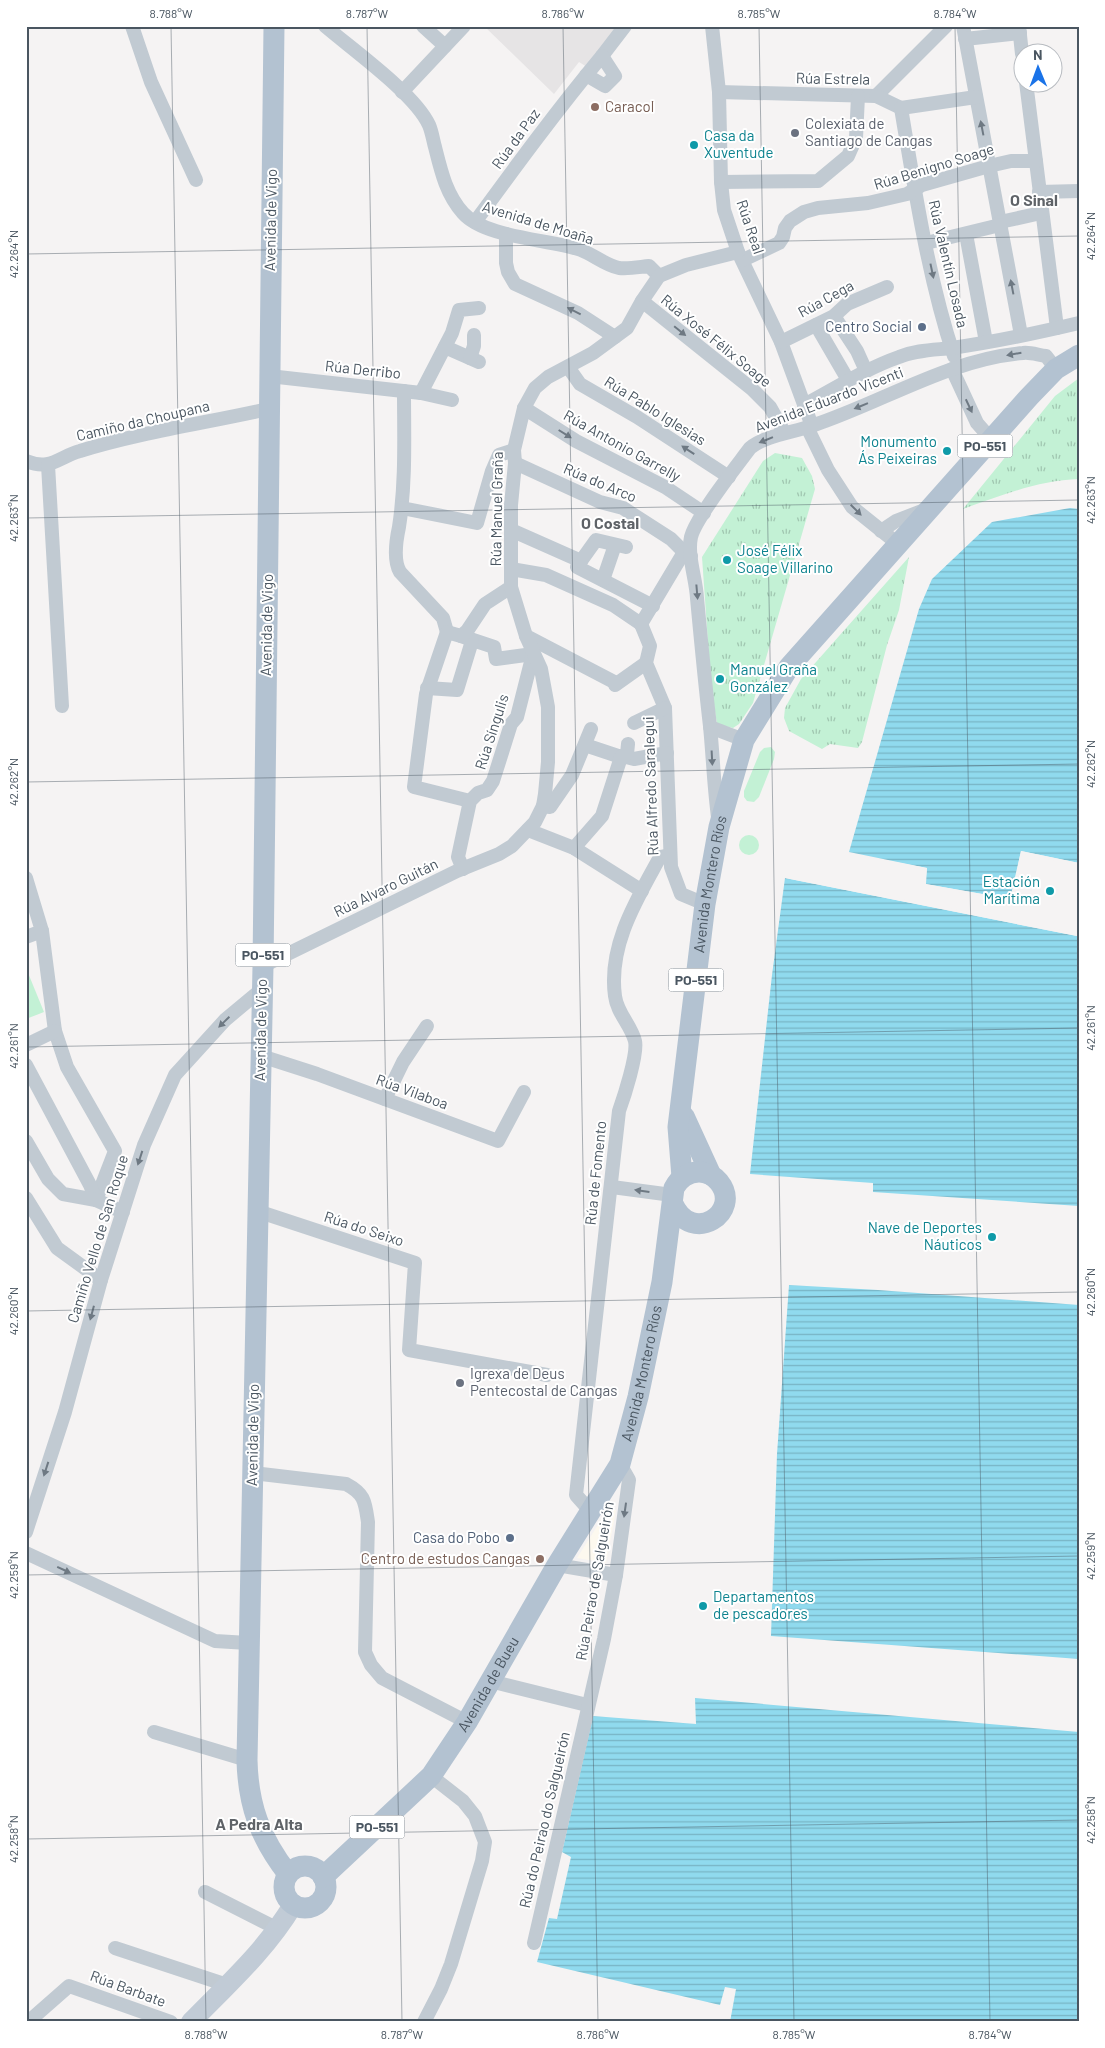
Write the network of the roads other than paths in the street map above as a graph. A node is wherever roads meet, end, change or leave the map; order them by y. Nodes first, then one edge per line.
1 (132, 26) edge
2 (274, 26) edge
3 (325, 26) edge
4 (424, 26) edge
5 (464, 26) edge
6 (625, 26) edge
7 (946, 26) edge
8 (715, 27) edge
9 (1020, 29) edge
10 (964, 32) edge
11 (1021, 42) edge
12 (445, 46) junction
13 (602, 56) junction
14 (586, 75) junction
15 (402, 92) junction
16 (720, 92) junction
17 (1027, 92) edge
18 (858, 96) junction
19 (876, 96) junction
20 (976, 97) junction
21 (901, 108) junction
22 (1036, 161) junction
23 (989, 166) junction
24 (196, 180) dead end
25 (721, 182) junction
26 (914, 189) junction
27 (1039, 192) junction
28 (1079, 192) edge
29 (1041, 213) junction
30 (475, 222) junction
31 (1000, 223) junction
32 (506, 234) junction
33 (966, 234) junction
34 (926, 243) junction
35 (741, 256) junction
36 (659, 276) junction
37 (887, 287) dead end
38 (642, 301) junction
39 (479, 308) dead end
40 (834, 316) junction
41 (1079, 323) edge
42 (816, 324) junction
43 (1057, 328) junction
44 (474, 335) dead end
45 (1021, 335) junction
46 (616, 337) junction
47 (782, 342) junction
48 (986, 342) junction
49 (445, 347) junction
50 (952, 348) junction
51 (1079, 356) edge
52 (568, 367) junction
53 (955, 368) junction
54 (1056, 370) junction
55 (866, 371) junction
56 (269, 376) junction
57 (848, 380) junction
58 (404, 391) junction
59 (422, 393) junction
60 (452, 400) dead end
61 (804, 405) junction
62 (524, 408) junction
63 (268, 409) junction
64 (810, 427) junction
65 (784, 432) junction
66 (992, 439) junction
67 (514, 457) junction
68 (26, 461) edge
69 (48, 465) junction
70 (729, 476) junction
71 (932, 507) junction
72 (402, 508) junction
73 (704, 513) junction
74 (511, 530) junction
75 (881, 531) junction
76 (898, 544) junction
77 (687, 554) junction
78 (578, 560) junction
79 (512, 569) junction
80 (603, 580) junction
81 (562, 582) junction
82 (511, 587) junction
83 (652, 606) junction
84 (641, 624) junction
85 (447, 632) junction
86 (526, 636) junction
87 (467, 638) junction
88 (532, 654) junction
89 (646, 663) junction
90 (427, 688) junction
91 (62, 706) dead end
92 (665, 708) junction
93 (634, 723) dead end
94 (710, 728) junction
95 (591, 729) dead end
96 (744, 740) junction
97 (584, 745) junction
98 (624, 752) junction
99 (667, 753) junction
100 (470, 801) junction
101 (543, 806) junction
102 (722, 817) junction
103 (525, 833) junction
104 (574, 848) junction
105 (670, 855) junction
106 (463, 869) junction
107 (26, 878) edge
108 (642, 891) junction
109 (705, 904) junction
110 (42, 931) junction
111 (26, 937) edge
112 (263, 966) junction
113 (261, 990) junction
114 (427, 1026) dead end
115 (55, 1032) junction
116 (26, 1045) edge
117 (261, 1056) junction
118 (26, 1065) edge
119 (524, 1092) dead end
120 (385, 1099) junction
121 (682, 1111) junction
122 (26, 1141) edge
123 (710, 1174) junction
124 (612, 1187) junction
125 (676, 1192) junction
126 (26, 1198) edge
127 (96, 1200) junction
128 (122, 1212) junction
129 (257, 1212) junction
130 (695, 1224) junction
131 (101, 1280) junction
132 (662, 1282) junction
133 (547, 1375) dead end
134 (620, 1464) junction
135 (253, 1473) junction
136 (592, 1512) junction
137 (26, 1532) edge
138 (26, 1553) edge
139 (557, 1565) junction
140 (616, 1575) junction
141 (248, 1643) junction
142 (490, 1681) junction
143 (587, 1705) junction
144 (467, 1722) junction
145 (154, 1732) dead end
146 (247, 1760) junction
147 (431, 1776) junction
148 (288, 1874) junction
149 (323, 1877) junction
150 (205, 1892) dead end
151 (293, 1905) junction
152 (278, 1929) junction
153 (534, 1943) dead end
154 (115, 1948) dead end
155 (227, 1985) junction
156 (28, 2022) edge
157 (171, 2022) edge
158 (191, 2022) edge
159 (424, 2022) edge

1 - 24 street
2 - 56 main road, Avenida de Vigo / PO-551
3 - 15 street, Avenida de Moaña
4 - 12 street
5 - 12 street
6 - 13 street, Rúa da Paz
7 - 19 street, Rúa Estrela
8 - 16 street, Rúa Real
9 - 10 street
9 - 11 street
10 - 20 street
12 - 15 street
13 - 14 street, Rúa da Paz
13 - 14 street
14 - 30 street, Rúa da Paz
15 - 30 street, Avenida de Moaña
16 - 18 street, Rúa Estrela
16 - 25 street, Rúa Real
17 - 22 street
18 - 19 street, Rúa Estrela
18 - 25 street
19 - 21 street
20 - 21 street
23 -> 20 street
21 - 26 street, Rúa Valentín Losada
22 - 23 street, Rúa Benigno Soage
22 - 27 street
23 - 26 street, Rúa Benigno Soage
23 - 31 street
25 - 35 street, Rúa Real
26 - 34 street, Rúa Valentín Losada
26 - 35 street, Rúa Benigno Soage
27 - 28 street
27 - 29 street
29 - 31 street
29 - 43 street
30 - 32 street, Avenida de Moaña
31 - 33 street
45 -> 31 street
32 - 36 street, Avenida de Moaña
46 -> 32 street
33 - 34 street
33 - 48 street
34 -> 50 street, Rúa Valentín Losada
35 - 36 street, Rúa Benigno Soage
35 - 47 street, Rúa Real
36 - 38 street, Rúa Manuel Graña
37 - 40 street, Rúa Cega
38 - 46 street, Rúa Manuel Graña
38 -> 65 street, Rúa Xosé Félix Soage
39 - 49 street
40 - 42 street, Rúa Cega
40 - 55 street
41 - 43 street
42 - 47 street, Rúa Cega
42 - 57 street
43 - 45 street
44 - 49 street
45 - 48 street
46 - 52 street, Rúa Manuel Graña
47 - 61 street, Rúa Real
48 - 50 street
49 - 59 street
50 - 53 street, Rúa Valentín Losada
50 - 55 street
51 - 54 main road, PO-551
52 - 62 street, Rúa Manuel Graña
70 -> 52 street, Rúa Pablo Iglesias
54 -> 53 street, Avenida Eduardo Vicenti
53 -> 64 street, Avenida Eduardo Vicenti
53 -> 66 street, Rúa Valentín Losada
54 - 66 main road, PO-551
55 - 57 street
56 - 58 street, Rúa Derribo
56 - 63 main road, Avenida de Vigo / PO-551
57 - 61 street
58 - 59 street, Rúa Derribo
58 - 72 street
59 - 60 street, Rúa Derribo
61 - 64 street, Rúa Real
62 - 67 street, Rúa Manuel Graña
62 -> 73 street, Rúa Antonio Garrelly
63 - 69 street, Camiño da Choupana
63 - 112 main road, Avenida de Vigo / PO-551
64 - 65 street, Avenida Eduardo Vicenti
64 -> 75 street, Rúa Real
65 -> 70 street, Avenida Eduardo Vicenti
66 - 71 main road, PO-551
67 - 72 street
67 - 74 street, Rúa Manuel Graña
67 - 77 street, Rúa do Arco
68 - 69 street
69 - 91 street
70 - 73 street, Avenida Eduardo Vicenti
71 - 75 street
71 - 76 main road, PO-551
72 - 85 street
73 - 77 street, Avenida Eduardo Vicenti
74 - 78 street
74 - 79 street, Rúa Manuel Graña
75 - 76 street, Rúa Real
76 - 96 main road, PO-551
77 - 83 street
77 -> 94 street, Avenida Eduardo Vicenti
78 - 80 street
78 - 80 street
78 - 81 street
79 - 81 street
79 - 82 street, Rúa Manuel Graña
80 - 83 street
81 - 84 street
82 - 86 street, Rúa Manuel Graña
82 - 87 street
83 - 84 street
84 - 89 street, Rúa Alfredo Saralegui
85 - 87 street
85 - 90 street
86 - 88 street, Rúa Manuel Graña
86 - 89 street
87 - 88 street
87 - 90 street
88 - 100 street, Rúa Síngulis
88 - 101 street, Rúa Manuel Graña
89 - 92 street, Rúa Alfredo Saralegui
90 - 100 street
92 - 93 street
92 - 99 street, Rúa Alfredo Saralegui
94 - 96 street
94 -> 102 street, Avenida Eduardo Vicenti
95 - 97 street
96 - 102 main road, PO-551
97 - 98 street
97 - 101 street
98 - 99 street
98 - 104 street
99 - 105 street, Rúa Alfredo Saralegui
100 - 106 street
101 - 103 street, Rúa Alvaro Guitán
102 - 109 main road, Avenida Montero Ríos / PO-551
103 - 104 street
103 - 106 street, Rúa Alvaro Guitán
104 - 108 street
105 - 108 street, Rúa de Fomento
105 - 109 street, Rúa Alfredo Saralegui
106 - 112 street, Rúa Alvaro Guitán
107 - 110 street
108 - 124 street, Rúa de Fomento
109 - 121 main road, Avenida Montero Ríos / PO-551
110 - 111 street
110 - 115 street
112 - 113 main road, Avenida de Vigo / PO-551
113 - 117 main road, Avenida de Vigo / PO-551
113 -> 128 street, Camiño Vello de San Roque
114 - 120 street
115 - 116 street
115 - 127 street
117 - 120 street, Rúa Vilaboa
117 - 129 main road, Avenida de Vigo / PO-551
118 - 127 street
119 - 120 street, Rúa Vilaboa
121 - 123 main road, PO-551
121 - 125 main road, PO-551
122 - 127 street
123 - 125 main road
123 - 130 main road, PO-551
125 -> 124 street
124 - 136 street, Rúa de Fomento
125 - 130 main road
125 - 132 main road, PO-551
126 - 131 street
127 - 128 street
128 - 131 street, Camiño Vello de San Roque
129 - 133 street, Rúa do Seixo
129 - 135 main road, Avenida de Vigo / PO-551
130 - 132 main road, PO-551
131 -> 137 street, Camiño Vello de San Roque
132 - 134 main road, Avenida Montero Ríos / PO-551
134 - 136 main road, Avenida de Bueu / PO-551
134 -> 140 street, Rúa Peirao de Salgueirón
135 - 141 main road, Avenida de Vigo / PO-551
135 - 144 street
136 - 139 main road, Avenida de Bueu / PO-551
138 -> 141 street
139 - 140 street
139 - 142 main road, Avenida de Bueu / PO-551
140 - 143 street, Rúa Peirao de Salgueirón
141 - 146 main road, Avenida de Vigo / PO-551
142 - 143 street
142 - 144 main road, Avenida de Bueu / PO-551
143 - 153 street, Rúa do Peirao do Salgueirón
144 - 147 main road, Avenida de Bueu / PO-551
145 - 146 street
146 - 148 main road, Avenida de Vigo / PO-551
147 - 149 main road, Avenida de Bueu / PO-551
147 - 159 street
148 - 149 main road
148 - 151 main road
149 - 151 main road
150 - 152 street
151 - 152 main road
152 - 155 main road
154 - 155 street
155 - 158 main road
156 - 157 street, Rúa Barbate

